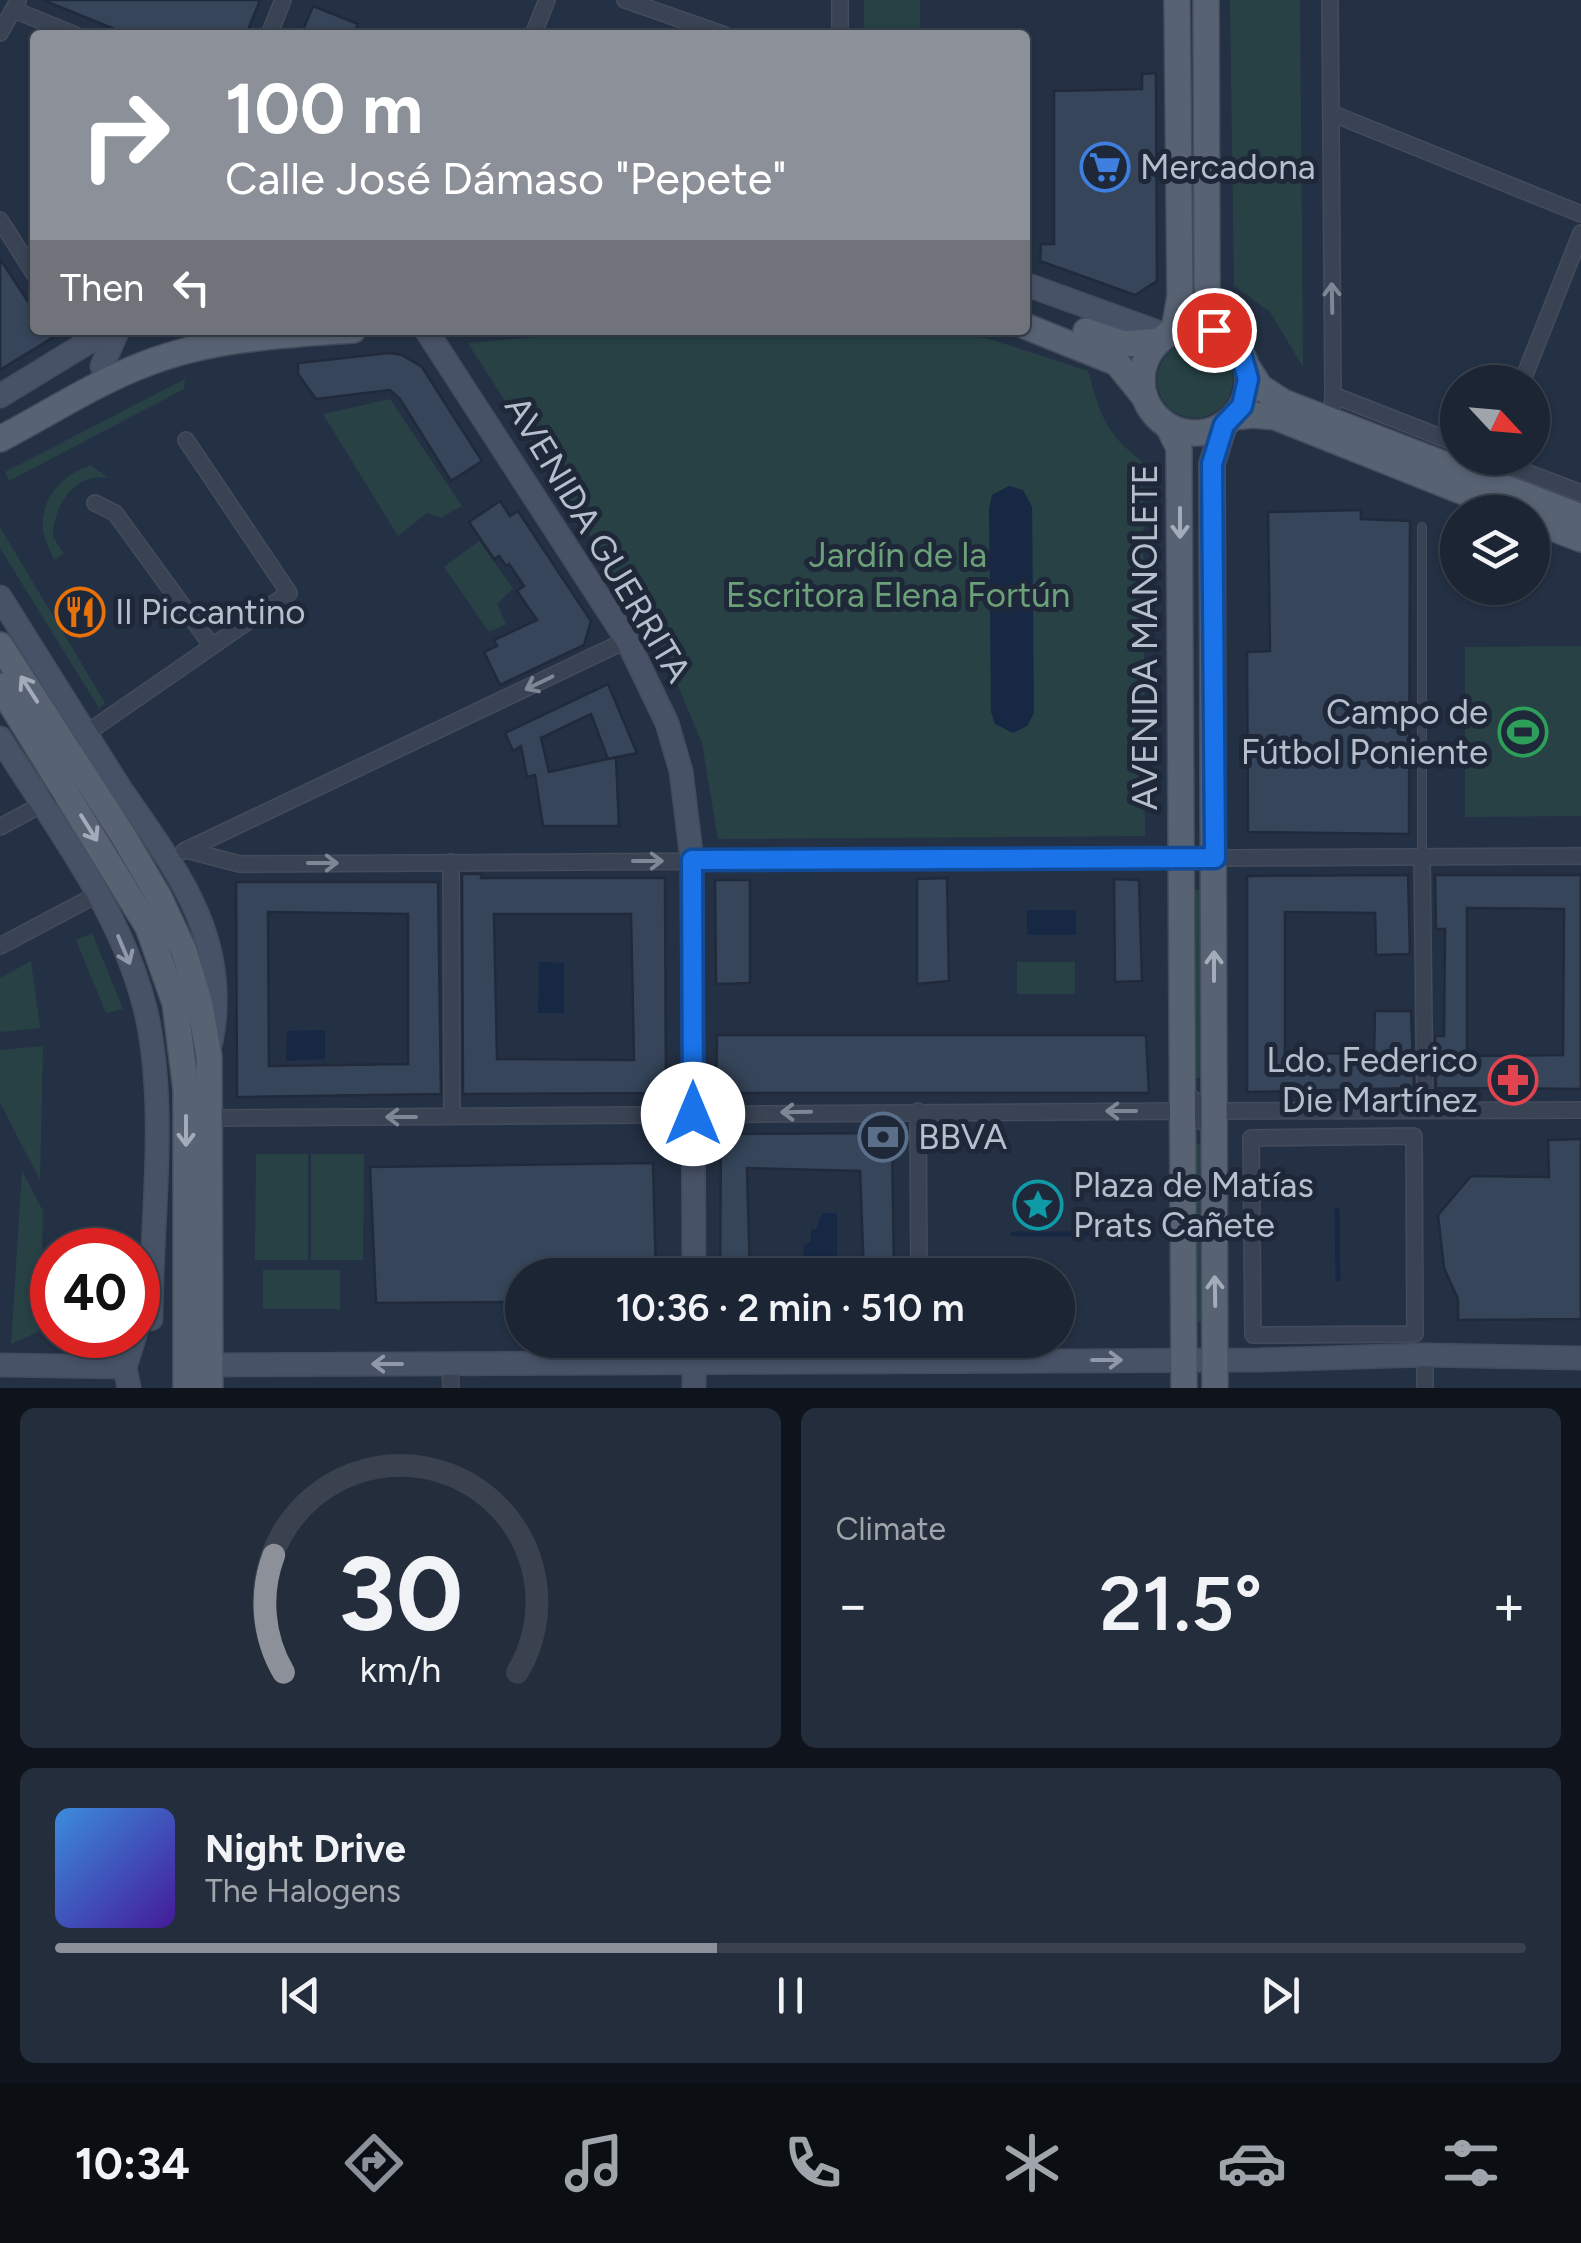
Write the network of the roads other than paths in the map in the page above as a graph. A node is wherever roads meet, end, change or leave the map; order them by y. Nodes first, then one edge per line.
1 (284, 0) edge
2 (547, 0) edge
3 (625, 0) edge
4 (840, 0) edge
5 (1177, 0) edge
6 (1206, 0) edge
7 (1330, 0) edge
8 (16, 5) edge
9 (66, 30) edge
10 (271, 30) edge
11 (535, 30) edge
12 (711, 30) edge
13 (840, 30) edge
14 (0, 33) edge
15 (1330, 113) junction
16 (1581, 214) edge
17 (0, 220) edge
18 (1581, 233) edge
19 (30, 267) edge
20 (1030, 286) edge
21 (1030, 312) edge
22 (1030, 328) edge
23 (1214, 330) junction
24 (116, 335) edge
25 (190, 335) edge
26 (293, 335) edge
27 (429, 335) edge
28 (1166, 336) junction
29 (75, 338) edge
30 (1246, 365) junction
31 (1529, 365) edge
32 (102, 366) junction
33 (0, 396) edge
34 (1143, 396) junction
35 (1332, 407) junction
36 (1229, 421) junction
37 (0, 422) edge
38 (1169, 428) junction
39 (0, 439) edge
40 (1440, 439) edge
41 (186, 440) dead end
42 (1535, 475) edge
43 (1581, 493) edge
44 (1471, 495) edge
45 (95, 503) dead end
46 (1581, 518) edge
47 (1422, 527) dead end
48 (1550, 527) edge
49 (1581, 539) edge
50 (0, 597) edge
51 (627, 640) junction
52 (0, 645) edge
53 (212, 646) junction
54 (0, 686) edge
55 (0, 738) edge
56 (77, 740) junction
57 (76, 786) junction
58 (124, 794) junction
59 (42, 805) junction
60 (0, 827) edge
61 (160, 849) junction
62 (186, 850) junction
63 (1581, 856) edge
64 (1422, 857) junction
65 (1181, 858) junction
66 (1215, 858) junction
67 (692, 860) junction
68 (226, 862) junction
69 (451, 862) junction
70 (186, 890) junction
71 (98, 894) junction
72 (0, 946) edge
73 (209, 1056) junction
74 (1183, 1102) junction
75 (1425, 1110) junction
76 (1581, 1110) edge
77 (918, 1111) junction
78 (210, 1112) junction
79 (693, 1114) junction
80 (452, 1116) junction
81 (1214, 1119) junction
82 (1414, 1136) joint
83 (148, 1228) edge
84 (694, 1258) edge
85 (918, 1258) edge
86 (185, 1310) junction
87 (160, 1320) edge
88 (1075, 1356) edge
89 (563, 1358) edge
90 (694, 1358) edge
91 (1581, 1358) edge
92 (1183, 1360) junction
93 (1216, 1360) junction
94 (450, 1364) junction
95 (0, 1366) edge
96 (1425, 1371) dead end
97 (210, 1376) edge
98 (127, 1378) edge
99 (186, 1388) edge
100 (450, 1388) edge
101 (694, 1388) edge
102 (1184, 1388) edge
103 (1216, 1388) edge
104 (1425, 1388) edge

1 - 10 street
2 - 11 street
3 - 12 street
4 - 13 street
5 - 28 main road
6 - 23 main road
7 - 15 street
8 - 9 street
8 - 14 street
15 - 16 street
35 -> 15 street
17 - 19 street
18 - 31 street
20 - 28 street
21 - 28 main road
22 - 34 main road
23 - 28 main road
23 - 30 main road
24 - 32 street
25 - 32 main road
26 - 39 main road
27 - 51 street, AVENIDA GUERRITA
28 - 34 main road
29 - 33 street
30 - 35 main road
30 - 36 main road
32 - 37 main road
34 - 38 main road
35 - 40 street
35 - 46 main road
36 - 38 main road
36 - 44 main road
36 - 66 main road, AVENIDA MANOLETE
38 -> 65 main road, AVENIDA MANOLETE
41 - 53 street
42 - 43 street
45 - 53 street
47 - 64 lane
48 - 49 main road
50 - 56 street
51 -> 62 street
51 - 67 street, AVENIDA GUERRITA
56 -> 52 main road
53 - 56 street
54 - 57 main road
55 - 59 street
56 - 57 main road
56 - 58 street
57 - 58 street
57 - 59 street
57 - 73 main road
57 -> 86 main road
58 - 61 street
59 - 60 street
59 - 71 street
61 - 62 street
61 - 70 street
62 - 68 street
63 - 64 street
64 - 66 street
64 - 75 street
65 - 66 street
65 - 67 street
65 - 74 main road, AVENIDA MANOLETE
81 -> 66 main road, AVENIDA MANOLETE
69 -> 67 street
67 - 79 street, AVENIDA GUERRITA
68 -> 69 street
68 - 70 street
69 - 80 street
70 - 73 street
71 - 72 street
71 -> 83 street
73 - 78 main road
74 -> 77 street
74 - 81 street
74 - 92 main road, AVENIDA MANOLETE
75 - 76 street
75 - 81 street
77 -> 79 street
77 - 85 street
80 -> 78 street
78 - 97 main road
79 - 80 street
79 - 84 street, AVENIDA GUERRITA
93 -> 81 main road, AVENIDA MANOLETE
82 - 82 street
86 - 87 street
86 - 99 main road
88 -> 92 street
89 - 94 street
90 - 101 street
91 - 93 street
92 - 93 street
92 - 102 main road, AVENIDA MANOLETE
93 - 103 main road, AVENIDA MANOLETE
94 -> 97 street
94 - 100 street
95 - 98 street
96 - 104 street

